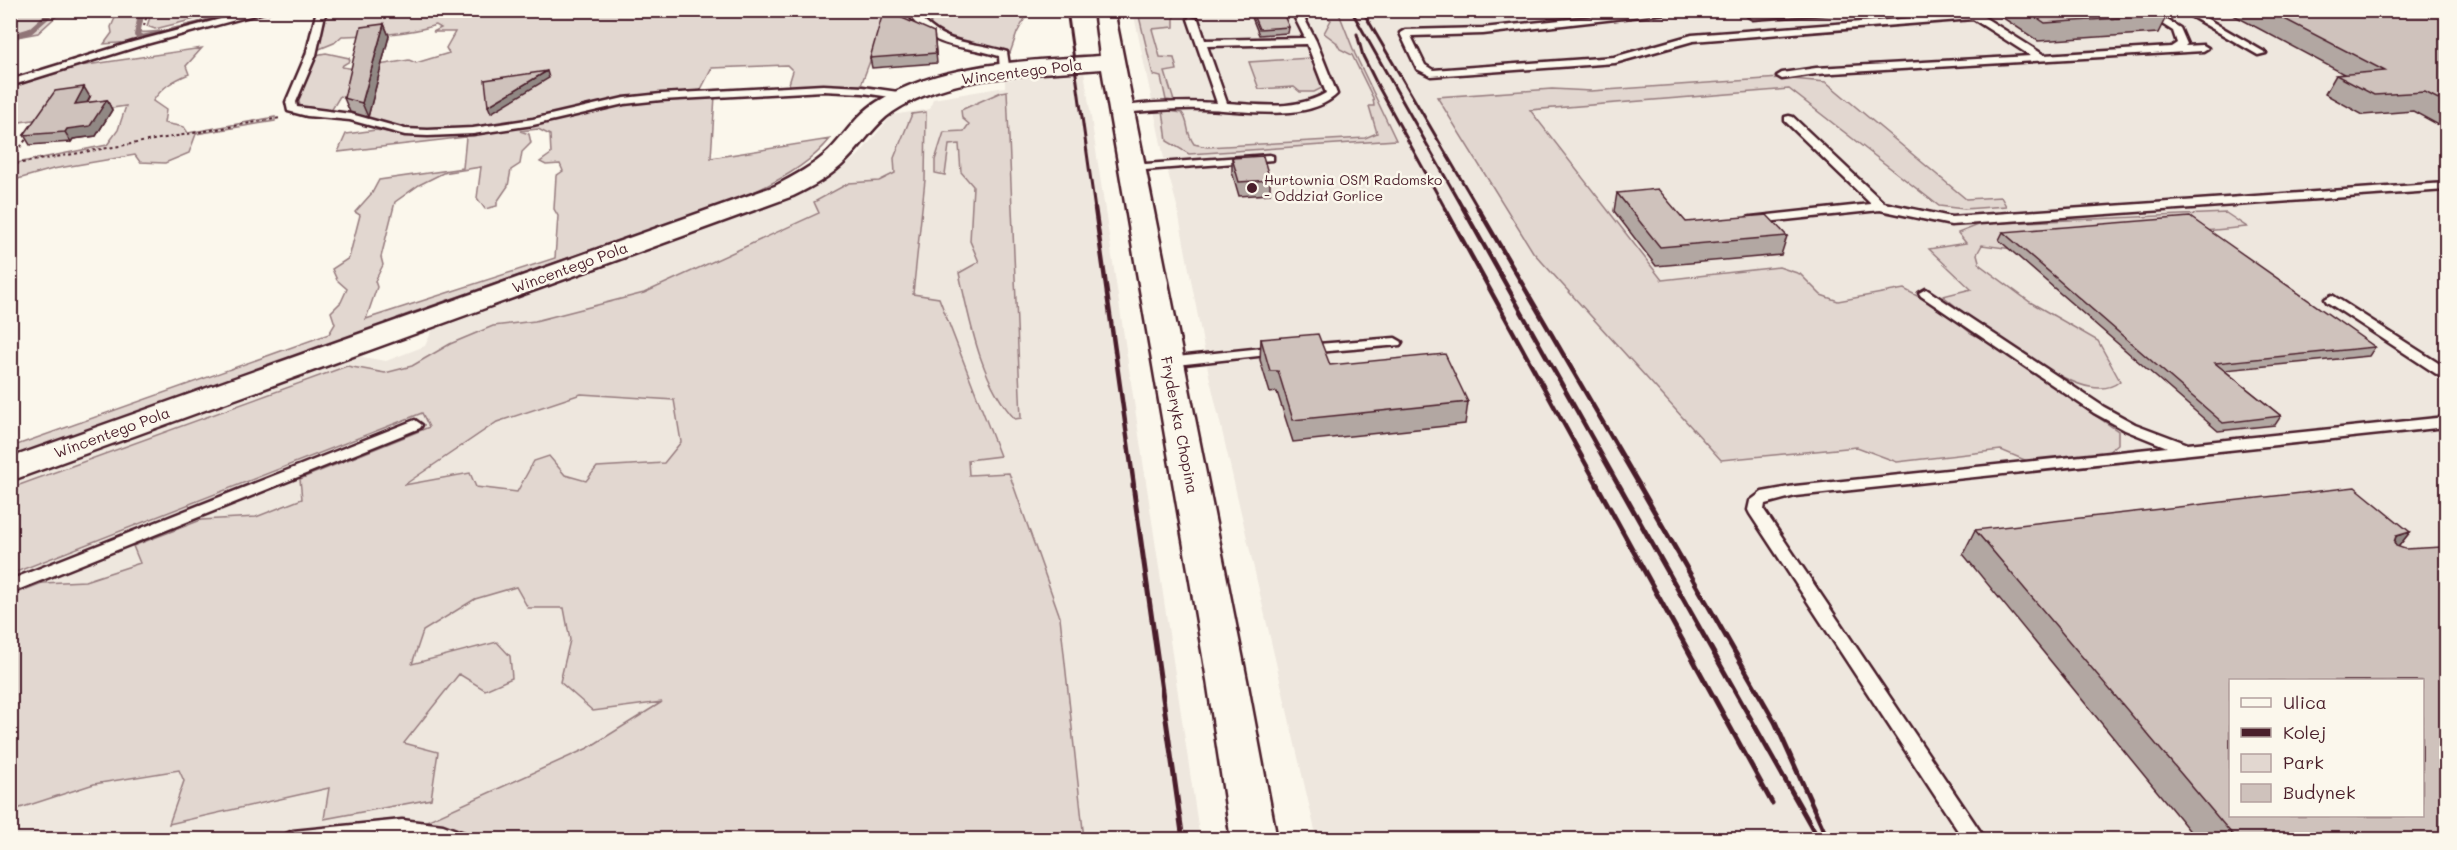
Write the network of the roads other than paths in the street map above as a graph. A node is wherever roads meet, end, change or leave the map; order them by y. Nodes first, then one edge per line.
1 (268, 10) edge
2 (322, 10) edge
3 (909, 10) edge
4 (1104, 10) edge
5 (1295, 10) edge
6 (1430, 10) edge
7 (1470, 10) edge
8 (1690, 10) edge
9 (1835, 10) edge
10 (2144, 10) edge
11 (2184, 10) edge
12 (1750, 13) edge
13 (1971, 13) edge
14 (1193, 20) dead end
15 (1771, 31) junction
16 (1311, 41) junction
17 (1202, 43) junction
18 (2203, 48) dead end
19 (2173, 50) junction
20 (2261, 52) dead end
21 (2042, 58) junction
22 (1112, 62) junction
23 (1005, 72) junction
24 (1782, 76) dead end
25 (10, 83) edge
26 (905, 96) junction
27 (1223, 106) junction
28 (1122, 110) junction
29 (1789, 119) dead end
30 (1269, 158) dead end
31 (1132, 168) junction
32 (2446, 187) edge
33 (1880, 206) junction
34 (1738, 222) edge
35 (1926, 293) dead end
36 (2332, 299) dead end
37 (1395, 342) dead end
38 (1167, 362) junction
39 (2446, 374) edge
40 (2446, 422) edge
41 (415, 425) dead end
42 (2191, 449) junction
43 (10, 470) edge
44 (10, 587) edge
45 (293, 840) edge
46 (460, 840) edge
47 (1254, 840) edge
48 (1976, 840) edge

1 - 25 lane
2 - 26 lane
3 - 23 lane
4 - 22 street, Fryderyka Chopina
5 - 16 lane
6 - 7 lane
8 - 15 lane
9 - 12 lane
10 - 19 lane
11 - 20 lane
12 - 15 lane
13 - 15 lane
13 - 21 lane
14 - 17 lane
16 - 17 lane
16 - 27 lane
17 - 27 lane
18 - 19 lane
19 - 21 lane
21 - 24 lane
22 - 23 street, Wincentego Pola
22 - 28 street, Fryderyka Chopina
23 - 26 street, Wincentego Pola
26 - 43 street, Wincentego Pola
27 - 28 lane
28 - 31 street, Fryderyka Chopina
29 - 33 lane
30 - 31 lane
31 - 38 street, Fryderyka Chopina
32 - 33 lane
33 - 34 lane
35 - 42 lane
36 - 39 lane
37 - 38 lane
38 - 47 street, Fryderyka Chopina
40 - 42 lane
41 - 44 lane
42 - 48 lane
45 - 46 lane

